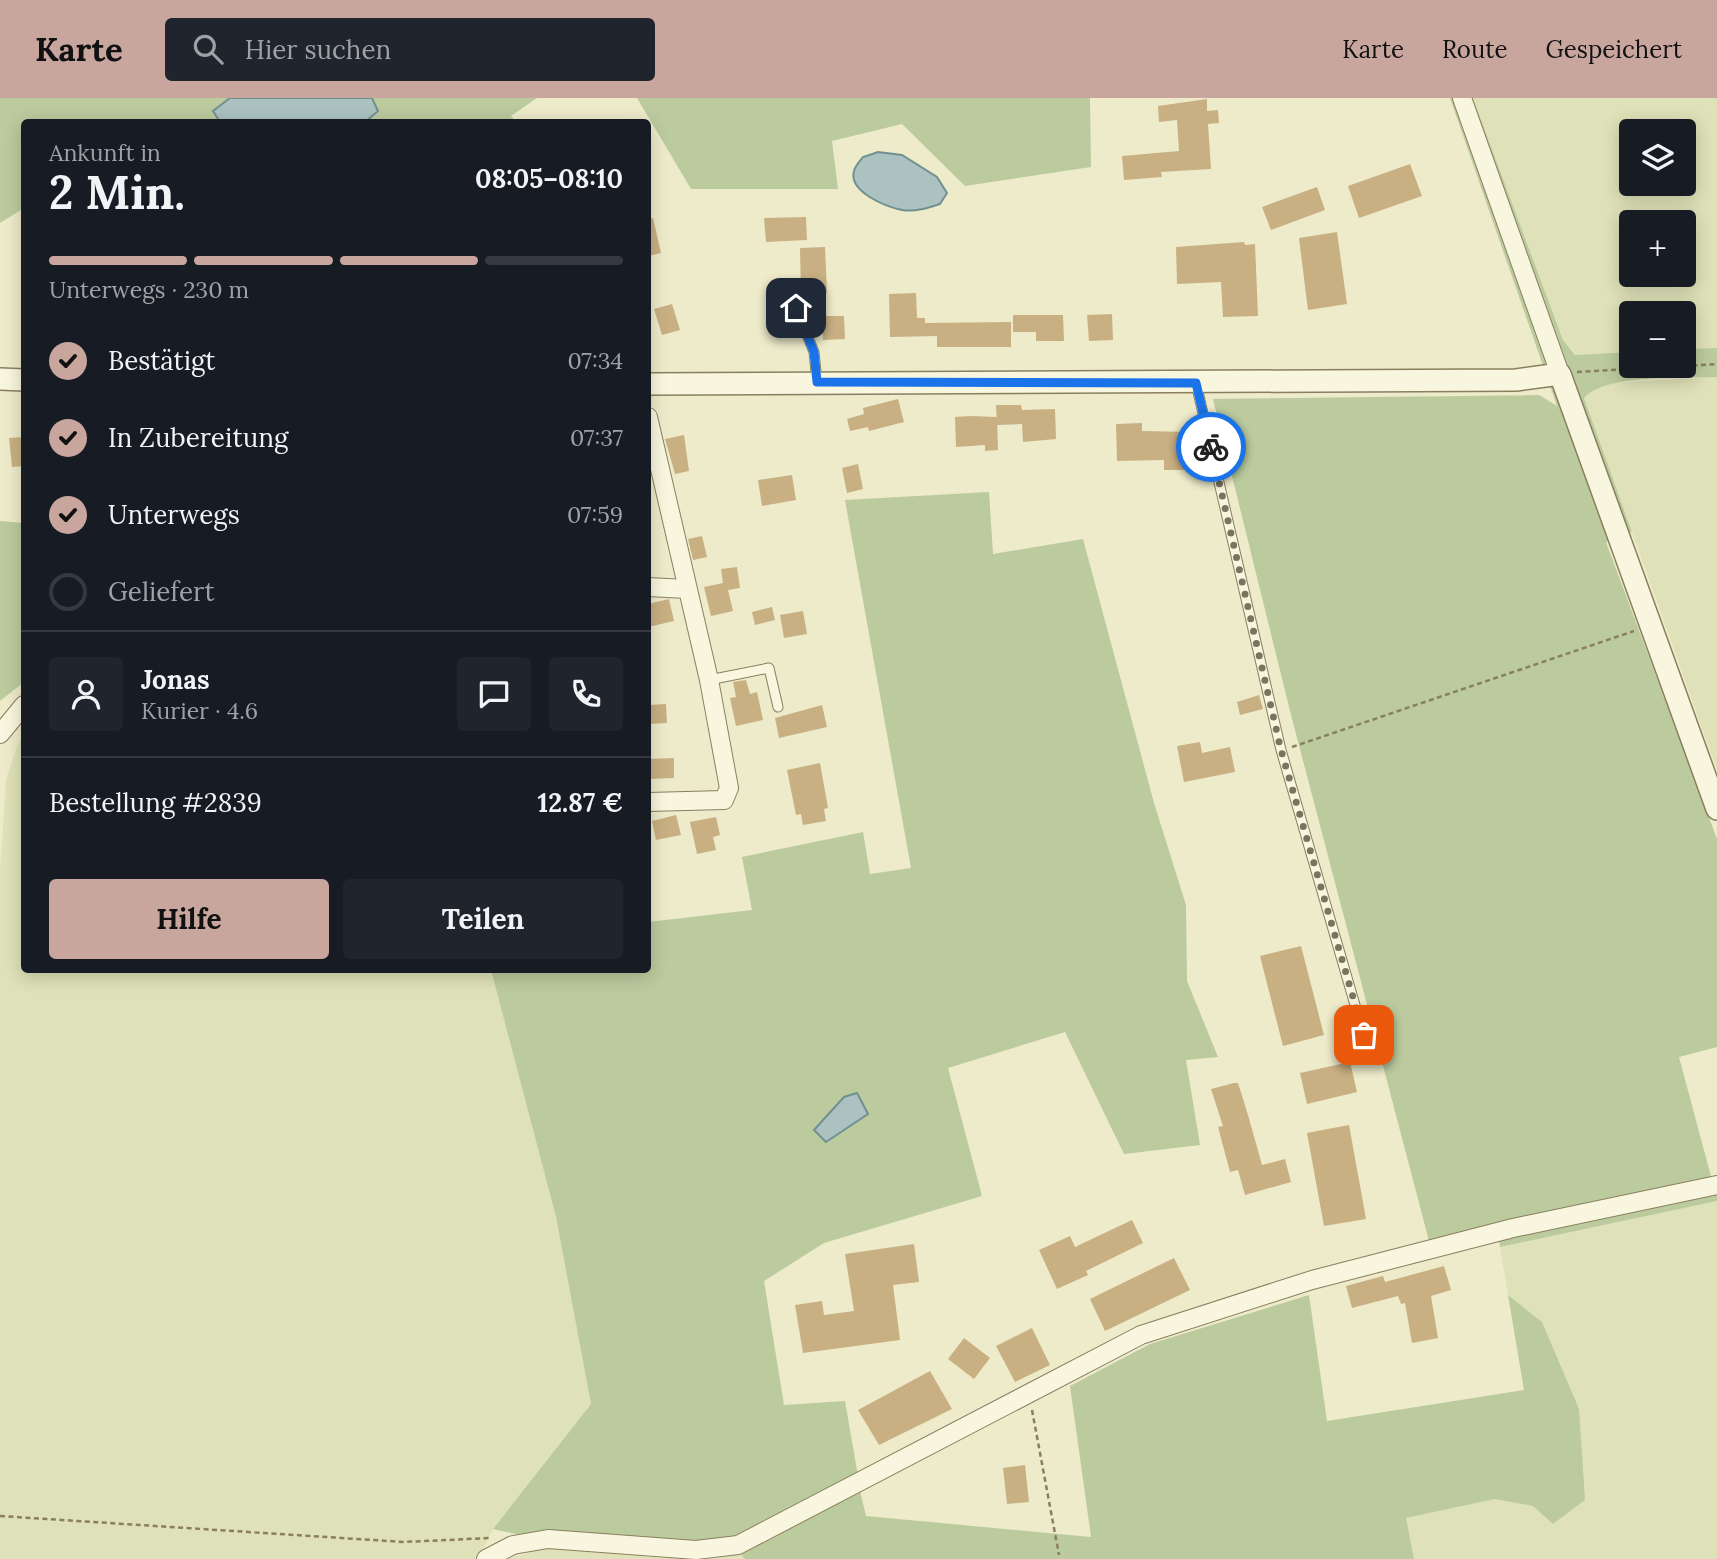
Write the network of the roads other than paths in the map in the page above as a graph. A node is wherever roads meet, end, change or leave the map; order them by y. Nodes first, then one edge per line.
1 (1462, 98) edge
2 (796, 308) dead end
3 (1560, 374) junction
4 (0, 379) edge
5 (21, 380) edge
6 (817, 382) junction
7 (1196, 383) junction
8 (651, 384) edge
9 (651, 430) edge
10 (651, 587) edge
11 (687, 589) junction
12 (709, 680) junction
13 (778, 707) dead end
14 (21, 709) edge
15 (0, 734) edge
16 (651, 802) edge
17 (1717, 808) edge
18 (1364, 1035) dead end
19 (1717, 1185) edge
20 (486, 1559) edge

1 - 3 street
2 - 6 lane
3 - 7 street
3 - 17 street
4 - 5 street
6 - 7 street
6 - 8 street
7 - 18 lane
9 - 11 street
10 - 11 street
11 - 12 street
12 - 13 lane
12 - 16 street
14 - 15 street
19 - 20 street

